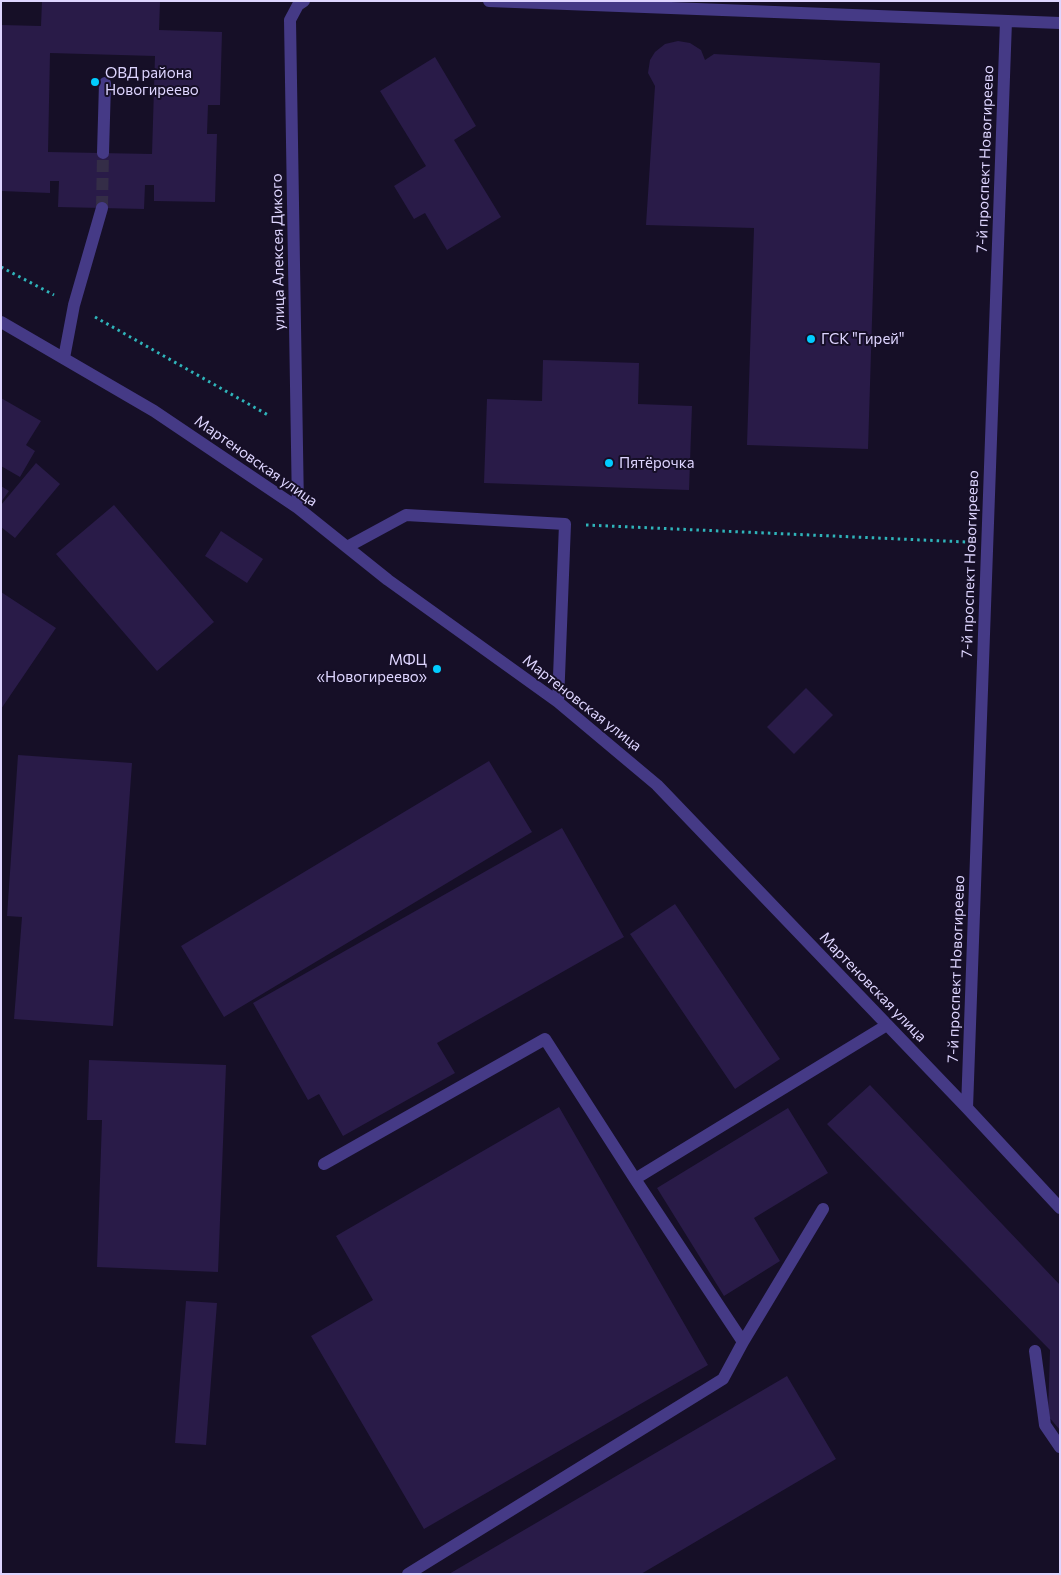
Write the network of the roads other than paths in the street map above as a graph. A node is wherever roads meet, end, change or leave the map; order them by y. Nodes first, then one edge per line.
1 (304, 1) edge
2 (489, 1) edge
3 (625, 4) edge
4 (1006, 21) junction
5 (1060, 23) edge
6 (105, 83) dead end
7 (103, 153) tunnel mouth
8 (102, 208) tunnel mouth
9 (1, 322) edge
10 (64, 358) junction
11 (298, 508) junction
12 (347, 548) junction
13 (558, 702) junction
14 (887, 1024) junction
15 (967, 1108) junction
16 (324, 1164) dead end
17 (635, 1179) junction
18 (1060, 1208) edge
19 (823, 1209) dead end
20 (743, 1342) junction
21 (1035, 1351) dead end
22 (1060, 1447) edge
23 (408, 1574) edge

1 - 11 street, улица Алексея Дикого
2 - 3 street
3 - 4 street
4 - 5 street
4 - 15 street, 7-й проспект Новогиреево
6 - 7 street
8 - 10 street
9 - 10 street, Мартеновская улица
10 - 11 street, Мартеновская улица
11 - 12 street, Мартеновская улица
12 - 13 street, Мартеновская улица
12 - 13 street
13 - 14 street, Мартеновская улица
14 - 15 street, Мартеновская улица
14 - 17 street
15 - 18 street, Мартеновская улица
16 - 17 street
17 - 20 street
19 - 20 street
20 - 23 street
21 - 22 street

